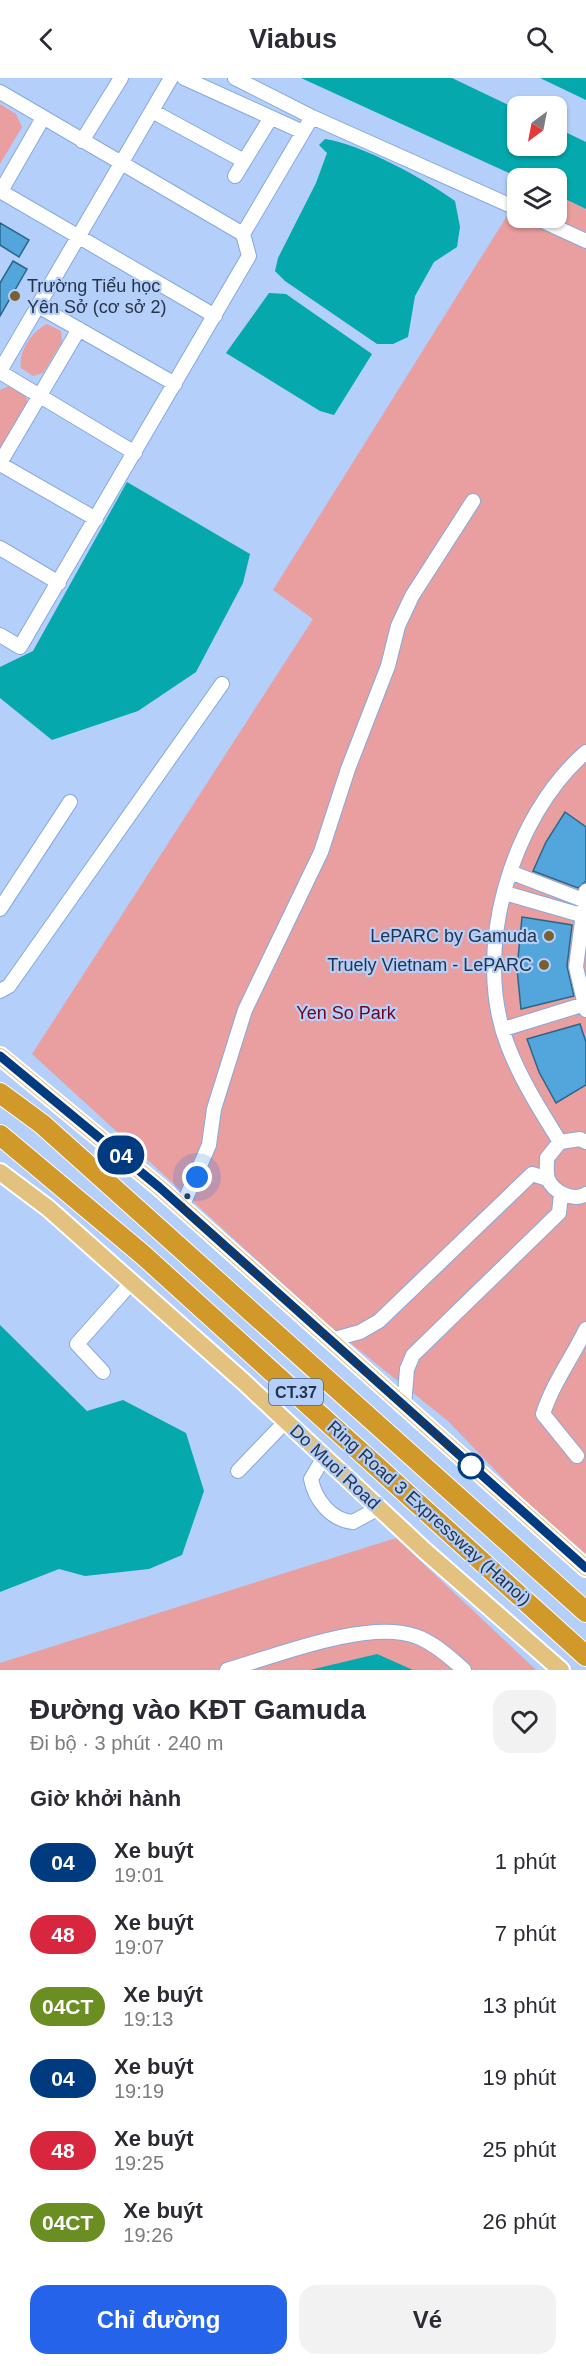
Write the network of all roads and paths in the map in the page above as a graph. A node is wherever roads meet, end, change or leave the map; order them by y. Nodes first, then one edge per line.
1 (121, 78) edge
2 (171, 78) edge
3 (184, 78) edge
4 (235, 78) edge
5 (0, 92) edge
6 (152, 111) junction
7 (312, 117) junction
8 (43, 118) junction
9 (270, 119) junction
10 (303, 132) junction
11 (82, 141) junction
12 (244, 162) junction
13 (121, 163) junction
14 (235, 176) dead end
15 (1, 191) edge
16 (507, 204) edge
17 (558, 228) edge
18 (243, 234) junction
19 (78, 237) junction
20 (586, 241) edge
21 (38, 306) junction
22 (215, 316) junction
23 (79, 329) junction
24 (0, 372) edge
25 (176, 384) junction
26 (40, 396) junction
27 (135, 453) junction
28 (0, 464) edge
29 (473, 501) dead end
30 (96, 519) junction
31 (0, 548) edge
32 (59, 583) junction
33 (0, 635) edge
34 (222, 684) dead end
35 (586, 752) edge
36 (70, 801) dead end
37 (510, 872) junction
38 (505, 893) junction
39 (585, 895) edge
40 (0, 909) edge
41 (582, 915) junction
42 (0, 991) edge
43 (585, 1004) edge
44 (503, 1025) junction
45 (0, 1056) edge
46 (0, 1093) edge
47 (0, 1135) edge
48 (560, 1142) junction
49 (586, 1142) edge
50 (0, 1172) edge
51 (548, 1179) junction
52 (561, 1194) junction
53 (586, 1194) edge
54 (182, 1207) junction
55 (132, 1282) junction
56 (586, 1329) edge
57 (331, 1340) junction
58 (103, 1372) dead end
59 (404, 1406) junction
60 (286, 1421) junction
61 (577, 1456) dead end
62 (324, 1457) junction
63 (238, 1471) dead end
64 (379, 1508) junction
65 (586, 1568) edge
66 (586, 1612) edge
67 (586, 1656) edge
68 (227, 1670) edge
69 (464, 1670) edge
70 (561, 1670) edge

1 - 11 street
2 - 6 street
3 - 9 street
4 - 7 street
5 - 8 street
6 - 12 street
6 - 13 street
7 - 10 street
7 - 16 street
8 - 11 street
8 - 15 street
9 - 10 street
9 - 12 street
10 - 18 street
11 - 13 street
12 - 14 street
13 - 18 street
13 - 19 street
15 - 19 street
17 - 20 street
18 - 22 street
19 - 21 street
19 - 22 street
21 - 23 street
21 - 24 street
22 - 25 street
23 - 25 street
23 - 26 street
24 - 26 street
25 - 27 street
26 - 27 street
26 - 28 street
27 - 30 street
28 - 30 street
29 - 54 street
30 - 32 street
31 - 32 street
32 - 33 street
34 - 42 street
35 - 37 street
36 - 40 street
37 - 38 street
37 - 39 street
38 - 41 street
38 - 44 street
39 - 41 street
41 - 43 street
43 - 44 street
44 - 48 street
45 - 54 main road
46 - 66 highway, Ring Road 3 Expressway (Hanoi) / CT.37
47 - 67 highway, Ring Road 3 Expressway (Hanoi) / CT.37
48 - 49 street
48 - 51 street
50 - 55 main road, Do Muoi Road
51 - 52 street
51 - 57 street
52 - 53 street
52 - 59 street
54 - 57 main road
55 - 58 street
55 - 60 main road, Do Muoi Road
56 - 61 street
57 - 59 main road
59 - 65 main road
60 - 62 main road, Do Muoi Road
60 - 63 street
62 - 64 main road, Do Muoi Road
62 - 64 street
64 - 70 main road, Do Muoi Road
68 - 69 street

